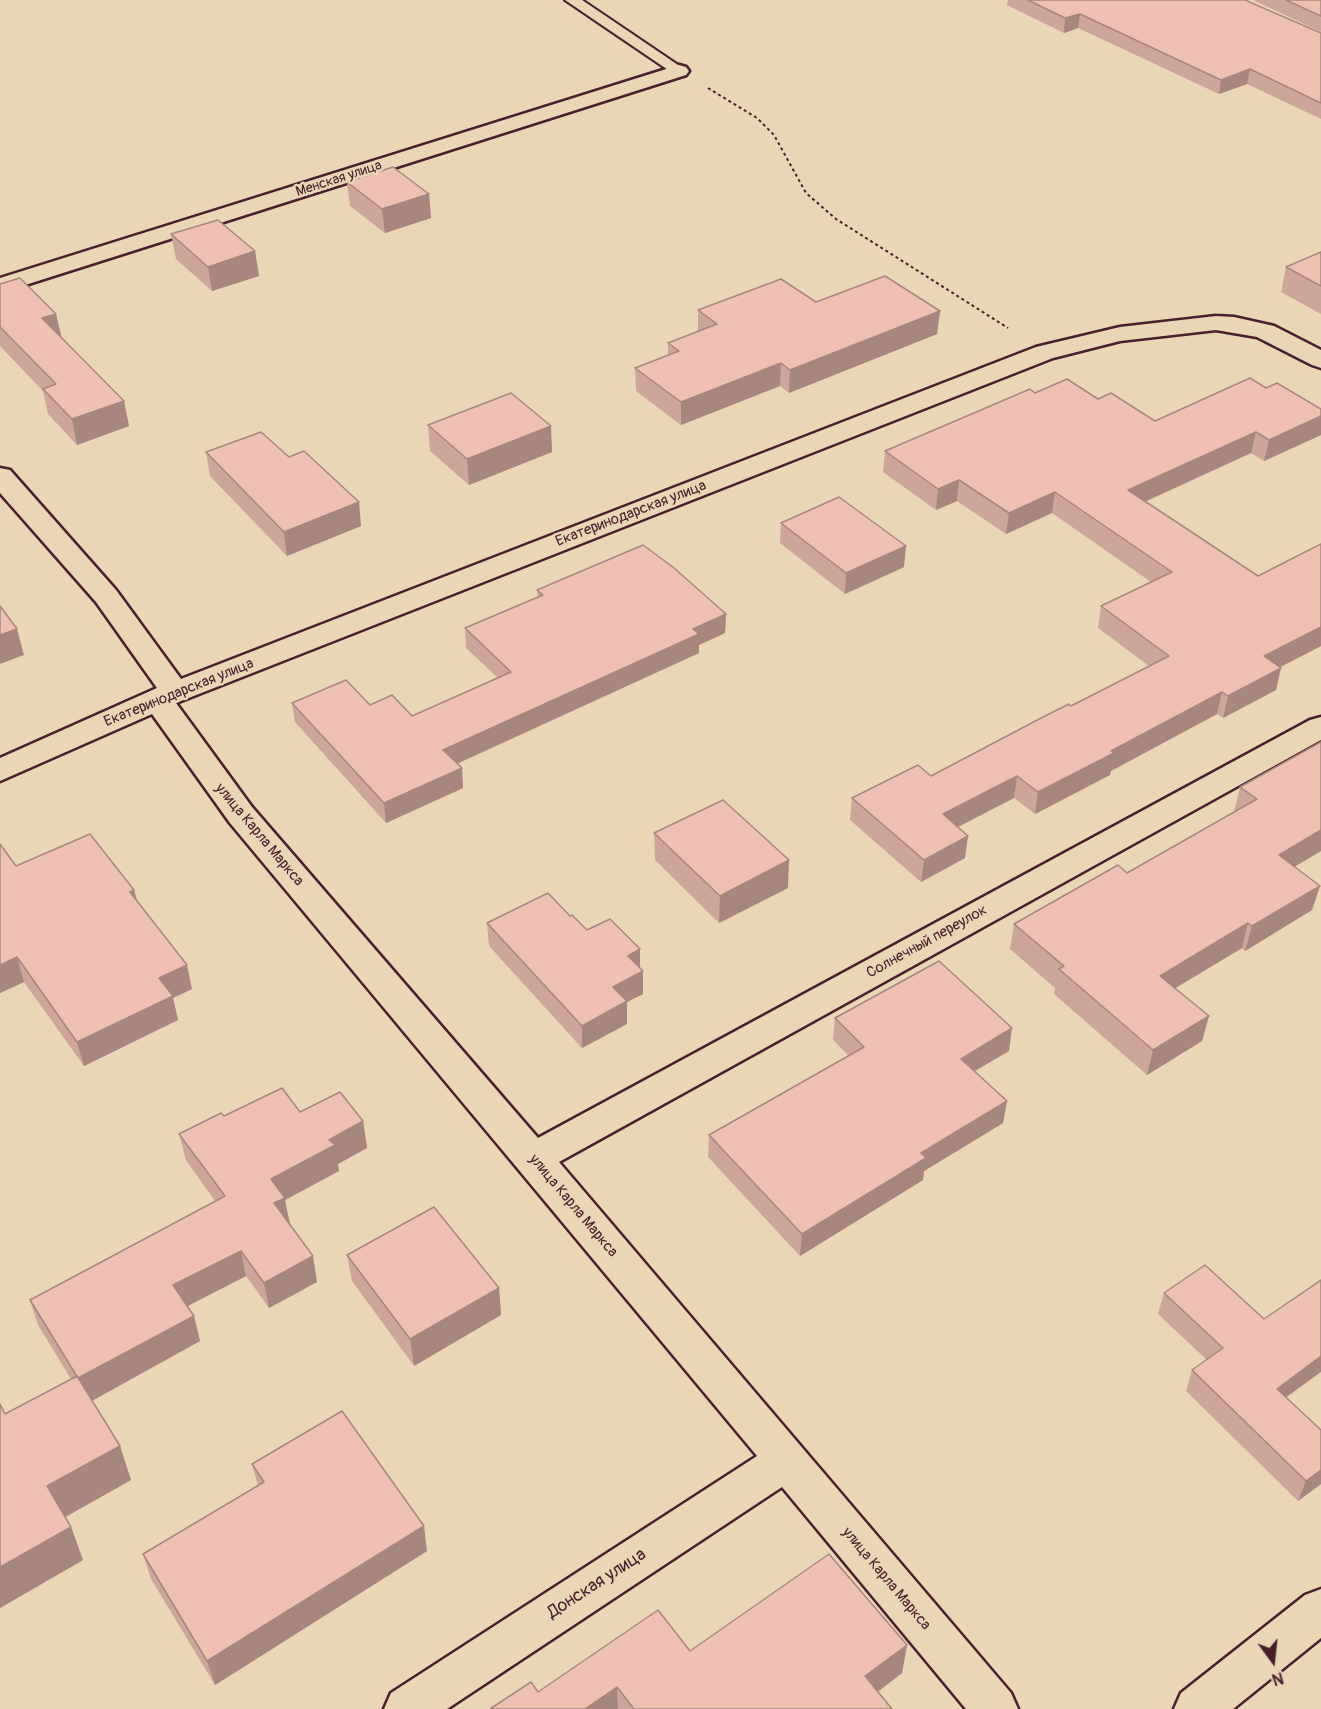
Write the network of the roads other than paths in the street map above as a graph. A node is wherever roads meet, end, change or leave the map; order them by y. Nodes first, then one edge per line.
1 (572, 0) edge
2 (679, 71) joint
3 (0, 286) edge
4 (1321, 360) edge
5 (0, 476) edge
6 (166, 696) junction
7 (1321, 727) edge
8 (0, 770) edge
9 (533, 1158) junction
10 (787, 1460) junction
11 (1321, 1610) edge
12 (407, 1709) edge
13 (994, 1709) edge
14 (1197, 1709) edge

1 - 2 lane
2 - 3 street, Менская улица
4 - 6 street, Екатеринодарская улица
5 - 6 street, улица Карла Маркса
6 - 8 street, Екатеринодарская улица
6 - 9 street, улица Карла Маркса
7 - 9 street, Солнечный переулок
9 - 10 street, улица Карла Маркса
10 - 12 street, Донская улица
10 - 13 street, улица Карла Маркса
11 - 14 street

